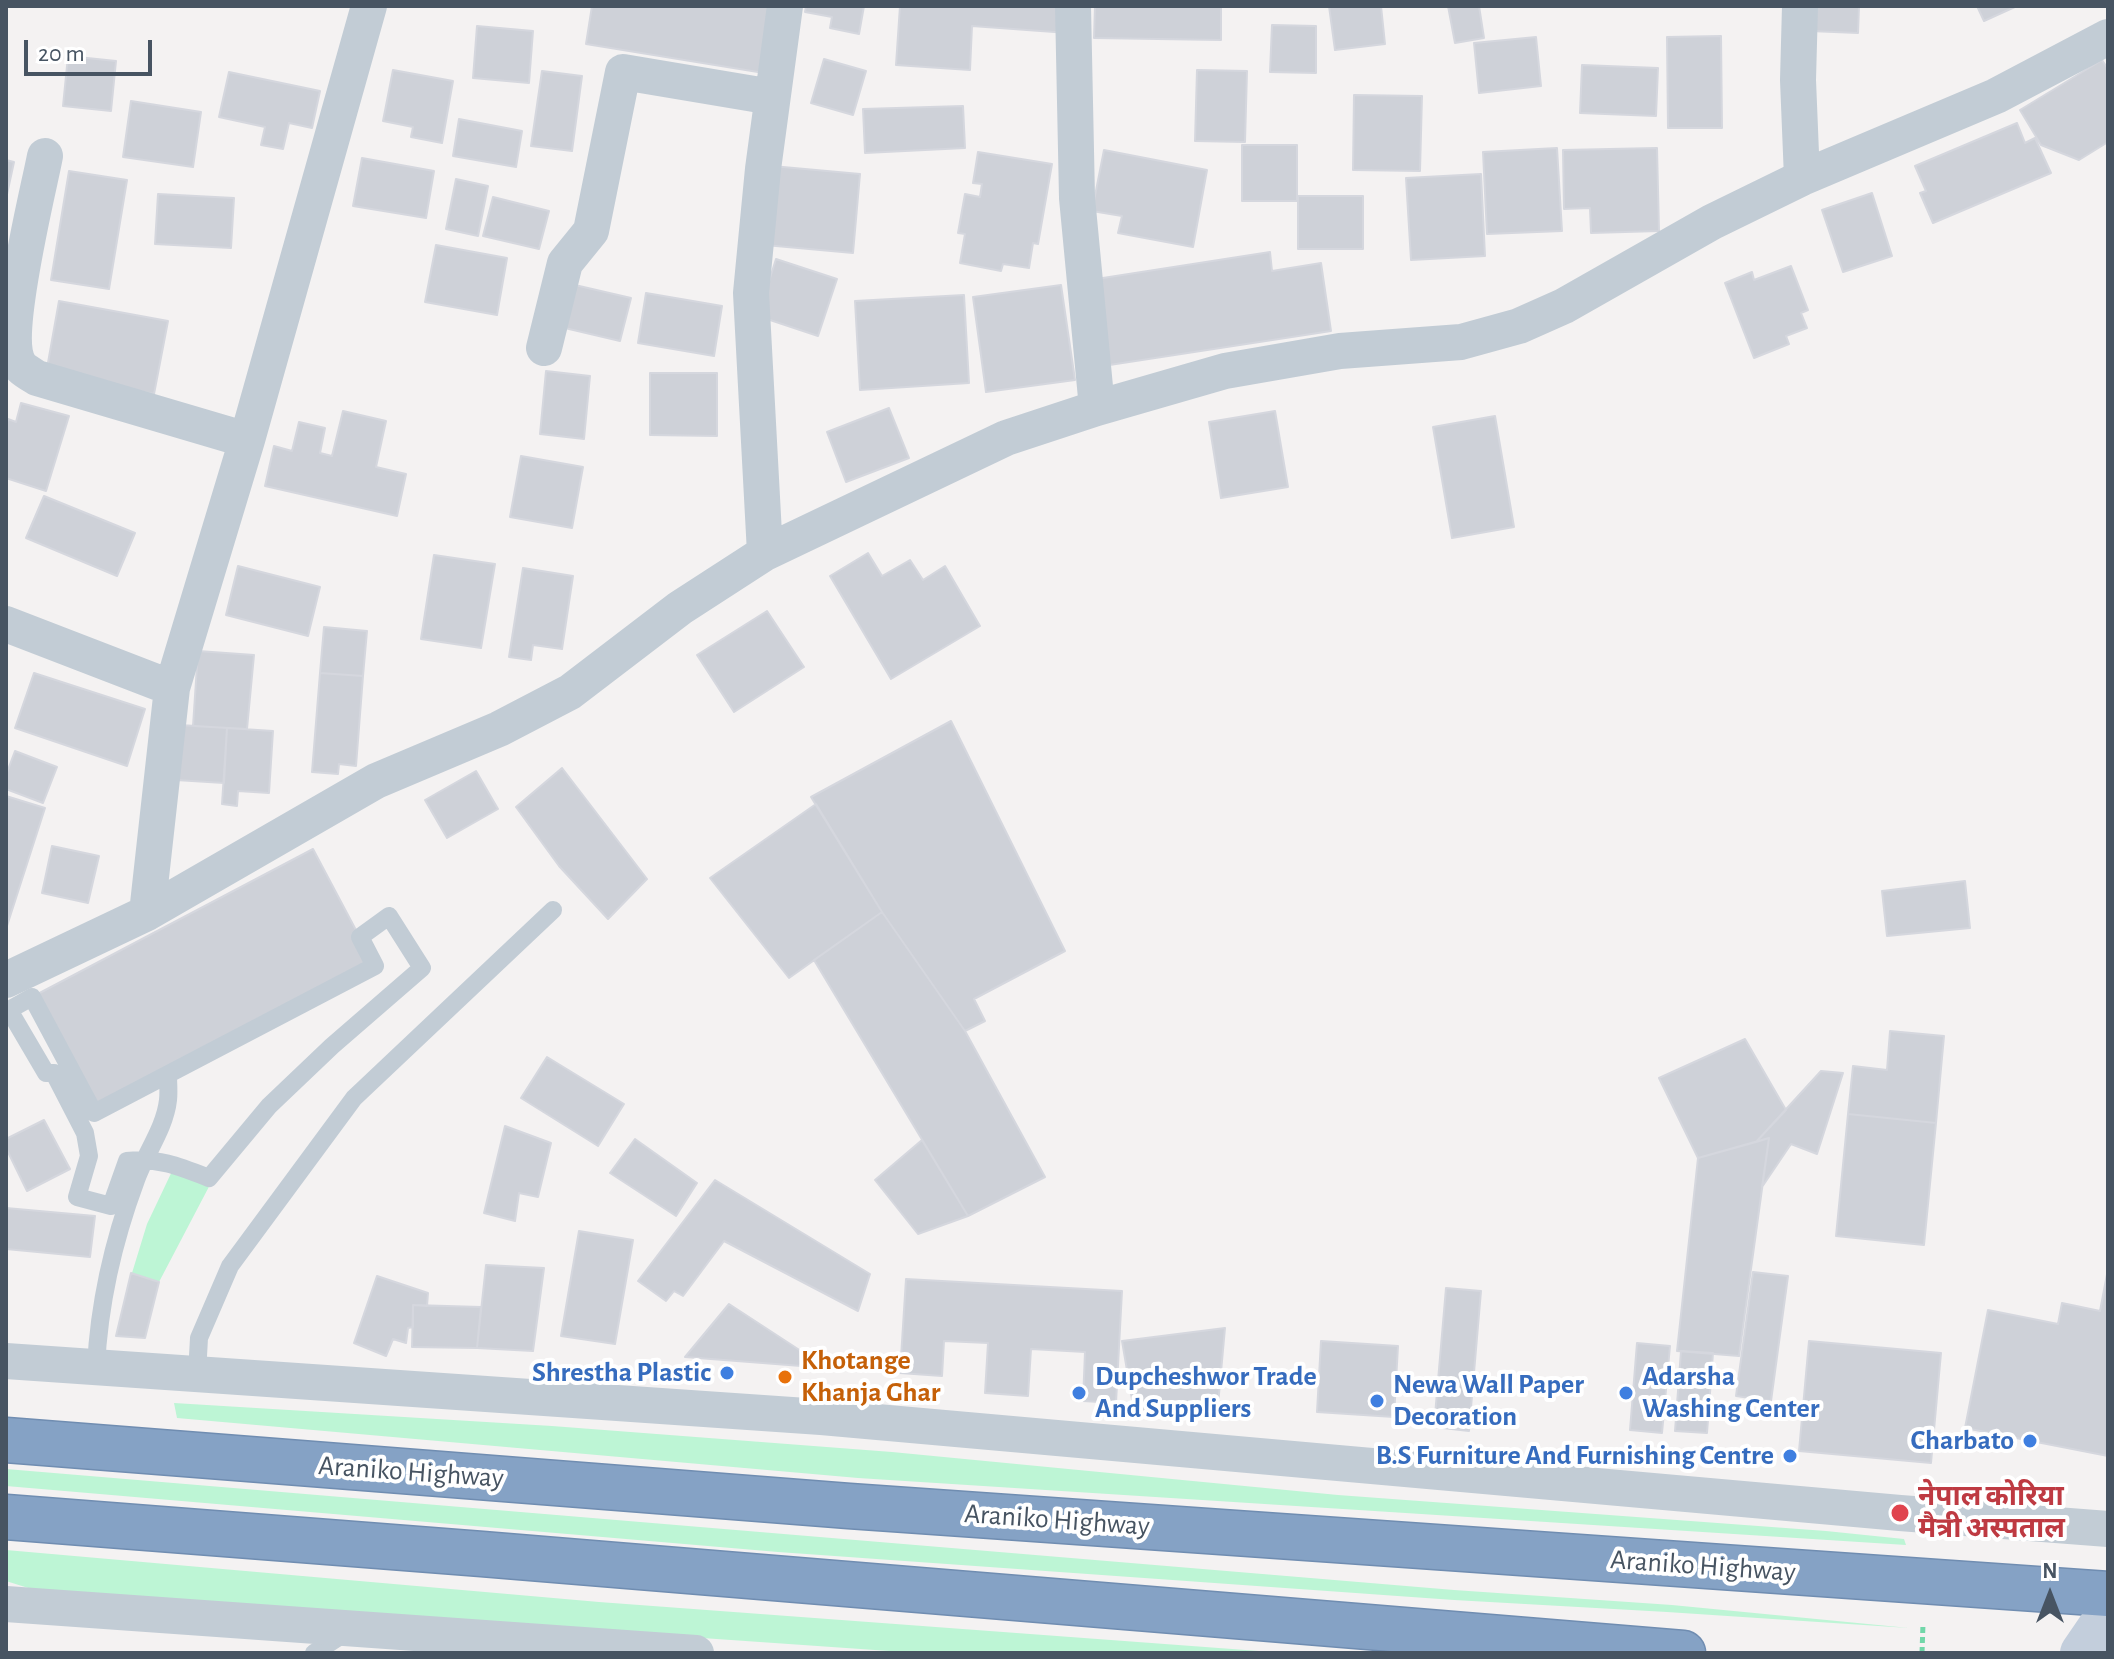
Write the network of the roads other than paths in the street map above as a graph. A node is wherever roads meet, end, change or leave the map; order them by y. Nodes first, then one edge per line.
1 (369, 6) edge
2 (785, 6) edge
3 (1073, 6) edge
4 (1800, 6) edge
5 (2108, 37) edge
6 (772, 97) junction
7 (45, 156) dead end
8 (1802, 178) junction
9 (544, 348) dead end
10 (1097, 408) junction
11 (247, 440) junction
12 (765, 553) junction
13 (6, 624) edge
14 (172, 688) junction
15 (553, 910) dead end
16 (147, 913) junction
17 (6, 980) edge
18 (168, 1075) junction
19 (145, 1158) junction
20 (6, 1361) edge
21 (96, 1367) junction
22 (197, 1374) junction
23 (6, 1440) edge
24 (6, 1517) edge
25 (2108, 1529) edge
26 (2108, 1594) edge
27 (6, 1604) edge
28 (2108, 1615) edge
29 (352, 1628) junction
30 (539, 1648) edge
31 (314, 1653) edge
32 (696, 1653) edge
33 (1683, 1653) edge
34 (2082, 1653) edge

1 - 11 street
2 - 6 street
3 - 10 street
4 - 8 street
5 - 8 street
6 - 9 street
6 - 12 street
7 - 11 street
8 - 10 street
10 - 12 street
11 - 14 street
12 - 16 street
13 - 14 street
14 - 16 street
15 - 22 lane
16 - 17 street
18 - 19 lane
18 - 19 lane
18 - 19 lane
19 - 21 lane
20 - 21 street
21 - 22 street
22 - 25 street
23 - 26 highway, Araniko Highway
24 - 33 highway
27 - 29 street
28 - 34 street
29 - 30 street
29 - 31 lane
30 - 32 street

